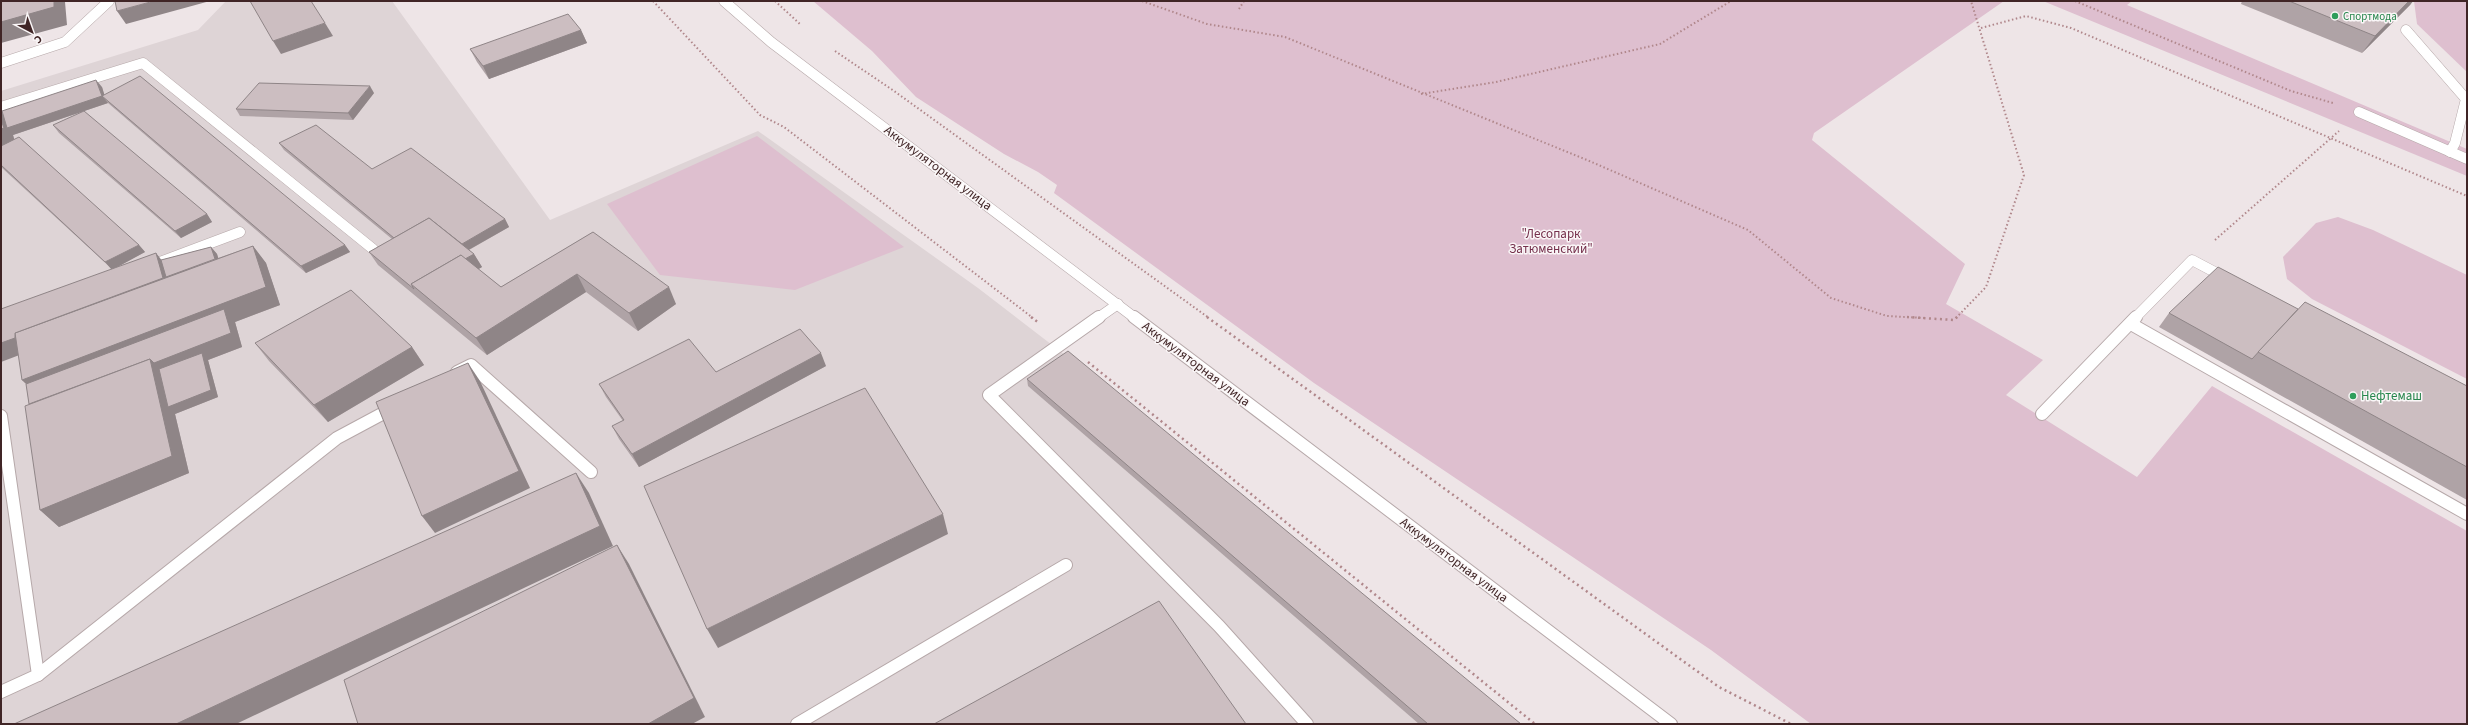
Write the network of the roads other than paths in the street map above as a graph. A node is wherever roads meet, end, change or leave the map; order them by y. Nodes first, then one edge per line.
1 (109, 1) edge
2 (724, 1) edge
3 (2406, 30) edge
4 (1, 63) edge
5 (1, 107) edge
6 (2359, 112) road end
7 (2450, 152) junction
8 (2467, 159) edge
9 (240, 232) dead end
10 (373, 249) edge
11 (148, 267) edge
12 (2234, 282) edge
13 (1118, 304) junction
14 (2130, 324) junction
15 (450, 376) edge
16 (400, 404) edge
17 (2042, 414) dead end
18 (1, 416) edge
19 (592, 472) dead end
20 (2467, 514) edge
21 (1066, 565) dead end
22 (38, 675) junction
23 (1, 692) edge
24 (797, 724) edge
25 (1307, 724) edge
26 (1671, 724) edge

1 - 4 street
2 - 13 street, Аккумуляторная улица
3 - 7 street
5 - 10 street
6 - 7 street
7 - 8 street
9 - 11 street
12 - 14 street
13 - 25 street
13 - 26 street, Аккумуляторная улица
14 - 17 street
14 - 20 street
15 - 19 street
16 - 22 street
18 - 22 street
21 - 24 street
22 - 23 street

